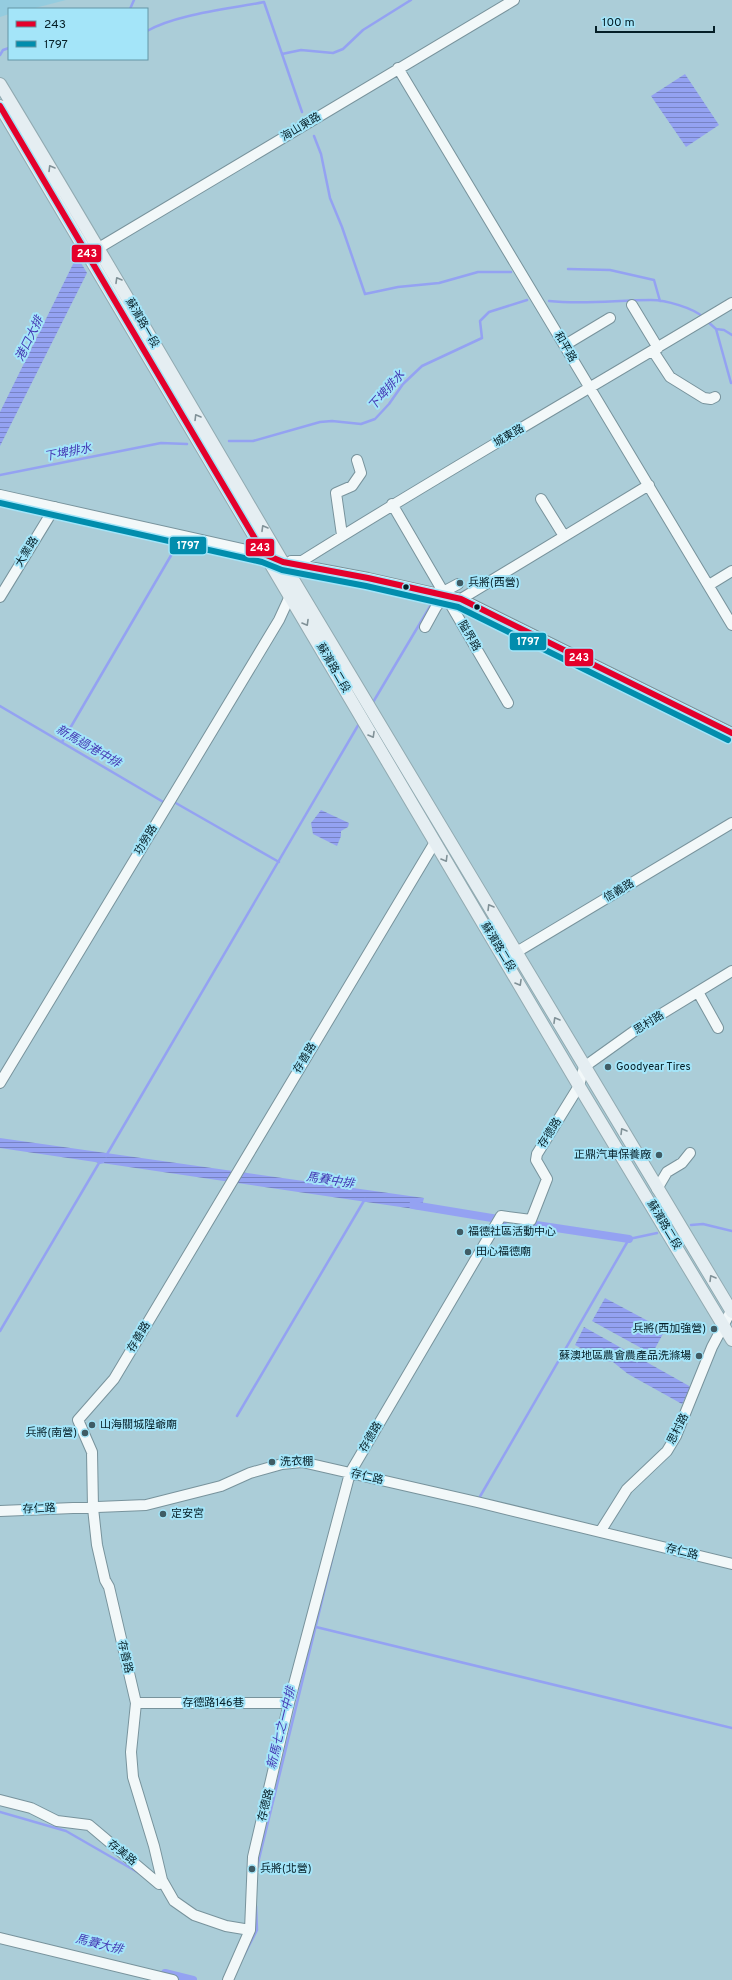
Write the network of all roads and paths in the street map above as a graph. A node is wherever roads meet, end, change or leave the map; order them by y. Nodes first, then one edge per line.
1 (514, 0) edge
2 (398, 68) junction
3 (0, 84) edge
4 (0, 106) edge
5 (100, 248) junction
6 (88, 254) junction
7 (732, 303) edge
8 (632, 305) dead end
9 (610, 318) dead end
10 (565, 345) junction
11 (655, 349) junction
12 (589, 389) junction
13 (176, 394) junction
14 (714, 397) dead end
15 (356, 460) dead end
16 (649, 485) junction
17 (0, 495) edge
18 (541, 499) dead end
19 (392, 504) junction
20 (55, 507) junction
21 (342, 535) junction
22 (564, 536) junction
23 (264, 554) junction
24 (283, 562) junction
25 (732, 571) edge
26 (458, 584) dead end
27 (709, 585) junction
28 (444, 594) junction
29 (290, 596) junction
30 (0, 597) edge
31 (461, 599) junction
32 (732, 626) edge
33 (424, 627) dead end
34 (508, 703) dead end
35 (732, 732) edge
36 (732, 823) edge
37 (435, 842) junction
38 (516, 952) junction
39 (505, 959) junction
40 (732, 971) edge
41 (698, 992) junction
42 (718, 1028) dead end
43 (584, 1067) junction
44 (0, 1083) edge
45 (579, 1086) junction
46 (690, 1153) dead end
47 (657, 1189) junction
48 (732, 1311) edge
49 (722, 1326) junction
50 (732, 1340) edge
51 (350, 1473) junction
52 (93, 1508) junction
53 (0, 1511) edge
54 (600, 1532) junction
55 (732, 1564) edge
56 (136, 1703) junction
57 (290, 1703) junction
58 (0, 1800) edge
59 (162, 1880) junction
60 (250, 1930) junction
61 (0, 1938) edge
62 (173, 1980) edge
63 (228, 1980) edge

1 - 2 street, 海山東路
2 - 5 street, 海山東路
2 - 10 street, 和平路
5 -> 3 main road, 蘇濱路一段
4 - 6 main road, 蘇濱路一段
5 - 6 street, 海山東路
13 -> 5 main road, 蘇濱路一段
6 - 13 main road, 蘇濱路一段
7 - 11 street, 城東路
8 - 11 street
9 - 10 street
10 - 12 street, 和平路
11 - 12 street, 城東路
11 - 14 street
12 - 16 street, 和平路
12 - 19 street, 城東路
13 - 23 main road, 蘇濱路一段
24 -> 13 main road, 蘇濱路一段
15 - 21 street
16 - 22 street
16 - 27 street, 和平路
17 - 20 street
18 - 22 street
19 - 21 street, 城東路
19 - 28 street
20 - 23 street
20 - 30 street, 大業路
21 - 24 street, 城東路
22 - 31 street
23 - 24 street
23 - 29 main road, 蘇濱路二段
24 - 28 street
38 -> 24 main road, 蘇濱路二段
25 - 27 street
26 - 28 street
27 - 32 street, 和平路
28 - 31 street, 隘界路
28 - 33 street
28 - 34 street, 隘界路
29 -> 37 main road, 蘇濱路二段
29 - 44 street, 功勞路
31 - 35 street, 隘界路
36 - 38 street, 信義路
37 -> 39 main road, 蘇濱路二段
37 - 52 street, 存善路
38 - 39 street, 信義路
43 -> 38 main road, 蘇濱路二段
39 -> 45 main road, 蘇濱路二段
40 - 41 street, 思村路
41 - 42 street
41 - 43 street, 思村路
43 - 45 street
47 -> 43 main road, 蘇濱路二段
45 - 49 main road, 蘇濱路二段
45 - 51 street, 存德路
46 - 47 street
48 -> 47 main road, 蘇濱路二段
48 - 49 street, 思村路
49 - 50 main road, 蘇濱路二段
49 - 54 street, 思村路
51 - 52 street, 存仁路
51 - 54 street, 存仁路
51 - 57 street, 存德路
52 - 53 street, 存仁路
52 - 56 street, 存善路
54 - 55 street, 存仁路
56 - 57 street, 存德路146巷
56 - 59 street, 存善路
57 - 60 street, 存德路
58 - 59 street, 存美路
59 - 60 street, 存善路
60 - 63 street
61 - 62 street

